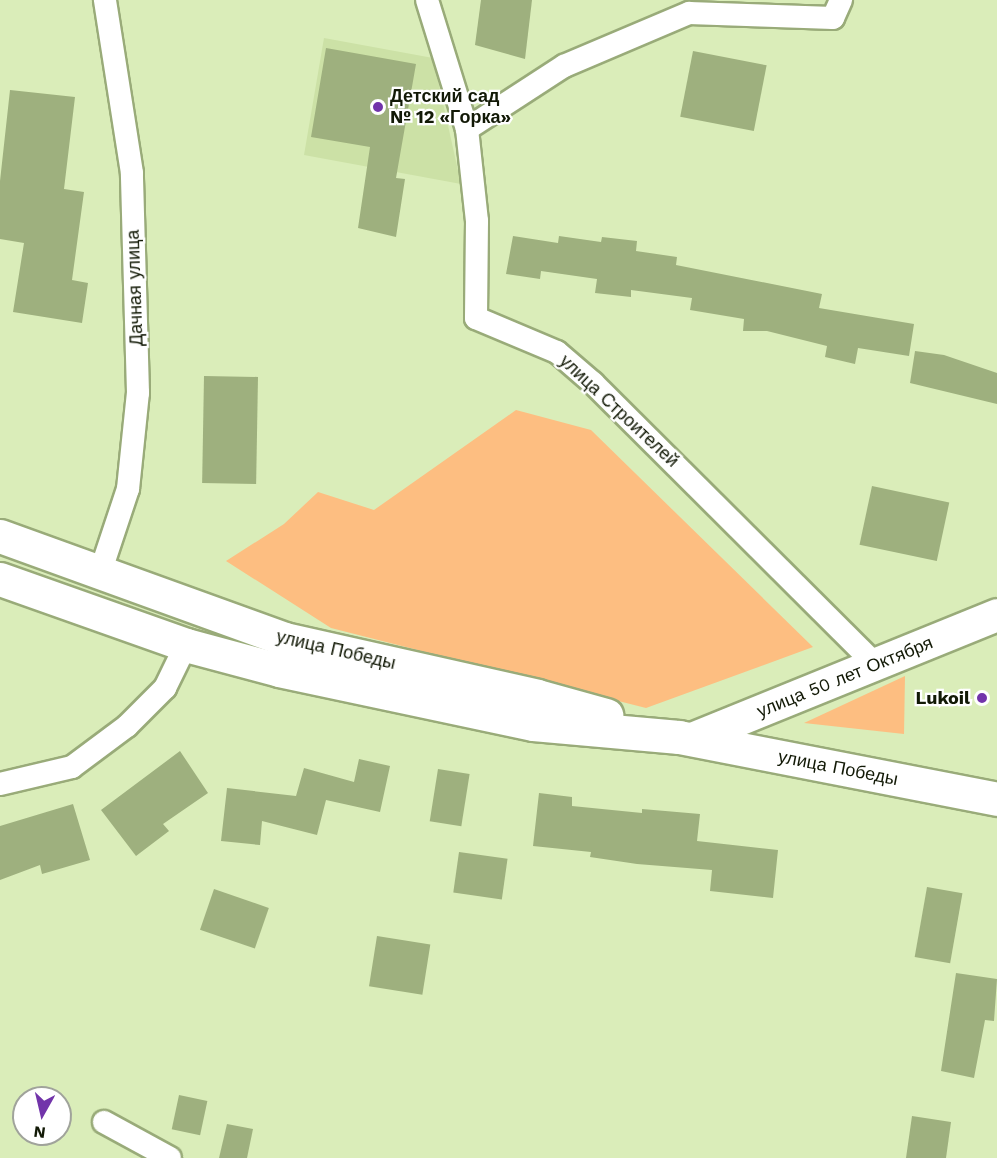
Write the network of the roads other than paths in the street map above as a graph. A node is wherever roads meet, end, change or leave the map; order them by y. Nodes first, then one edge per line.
1 (105, 0) edge
2 (427, 0) edge
3 (841, 0) edge
4 (467, 129) junction
5 (0, 536) edge
6 (100, 573) junction
7 (0, 579) edge
8 (997, 615) edge
9 (186, 645) junction
10 (876, 665) junction
11 (686, 738) junction
12 (0, 784) edge
13 (997, 799) edge
14 (104, 1122) dead end
15 (170, 1158) edge

1 - 6 street, Дачная улица
2 - 4 street, улица Строителей
3 - 4 street
4 - 10 street, улица Строителей
5 - 6 highway, улица Победы
6 - 11 highway, улица Победы
7 - 9 highway, улица Победы
8 - 10 main road, улица 50 лет Октября
9 - 11 highway, улица Победы
9 - 12 street
10 - 11 main road, улица 50 лет Октября
11 - 13 highway, улица Победы
14 - 15 street

